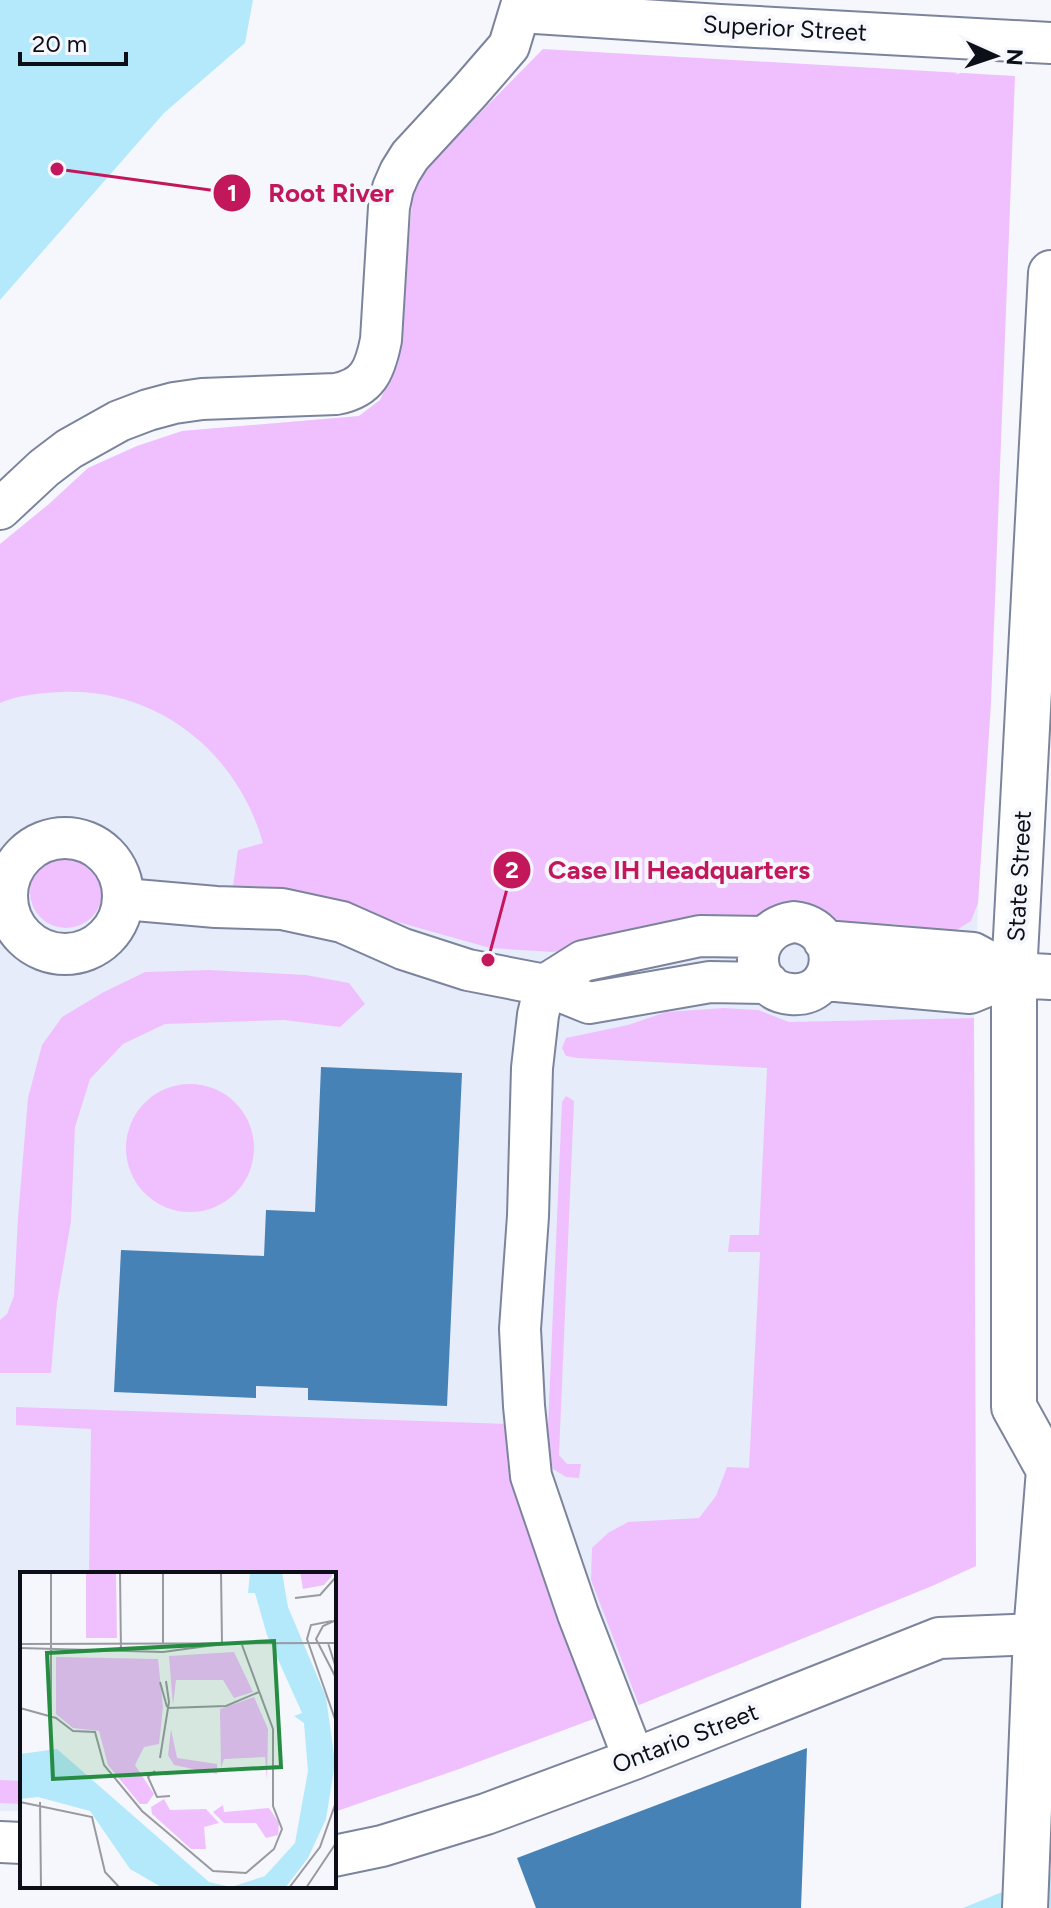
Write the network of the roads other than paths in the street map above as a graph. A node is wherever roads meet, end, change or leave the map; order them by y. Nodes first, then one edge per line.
1 (522, 6) edge
2 (1051, 43) edge
3 (1051, 273) edge
4 (0, 509) edge
5 (1042, 624) edge
6 (11, 842) edge
7 (124, 899) junction
8 (764, 937) junction
9 (824, 941) junction
10 (1033, 976) edge
11 (825, 980) junction
12 (768, 983) junction
13 (545, 985) junction
14 (1050, 1469) edge
15 (1036, 1634) junction
16 (634, 1759) junction
17 (0, 1842) edge
18 (20, 1843) edge
19 (336, 1856) edge
20 (1025, 1908) edge

1 - 2 street, Superior Street
1 - 4 street
3 - 5 main road, State Street
5 - 10 main road, State Street
6 - 7 street
6 - 7 street
7 - 13 street
8 - 9 street
8 - 12 street
8 - 13 street
9 - 10 street
9 - 11 street
10 - 11 street
10 - 14 main road, State Street
11 - 12 street
12 - 13 street
13 - 16 street
14 - 15 main road, State Street
15 - 16 street, Ontario Street
15 - 20 main road, State Street
16 - 19 street, Ontario Street
17 - 18 street

